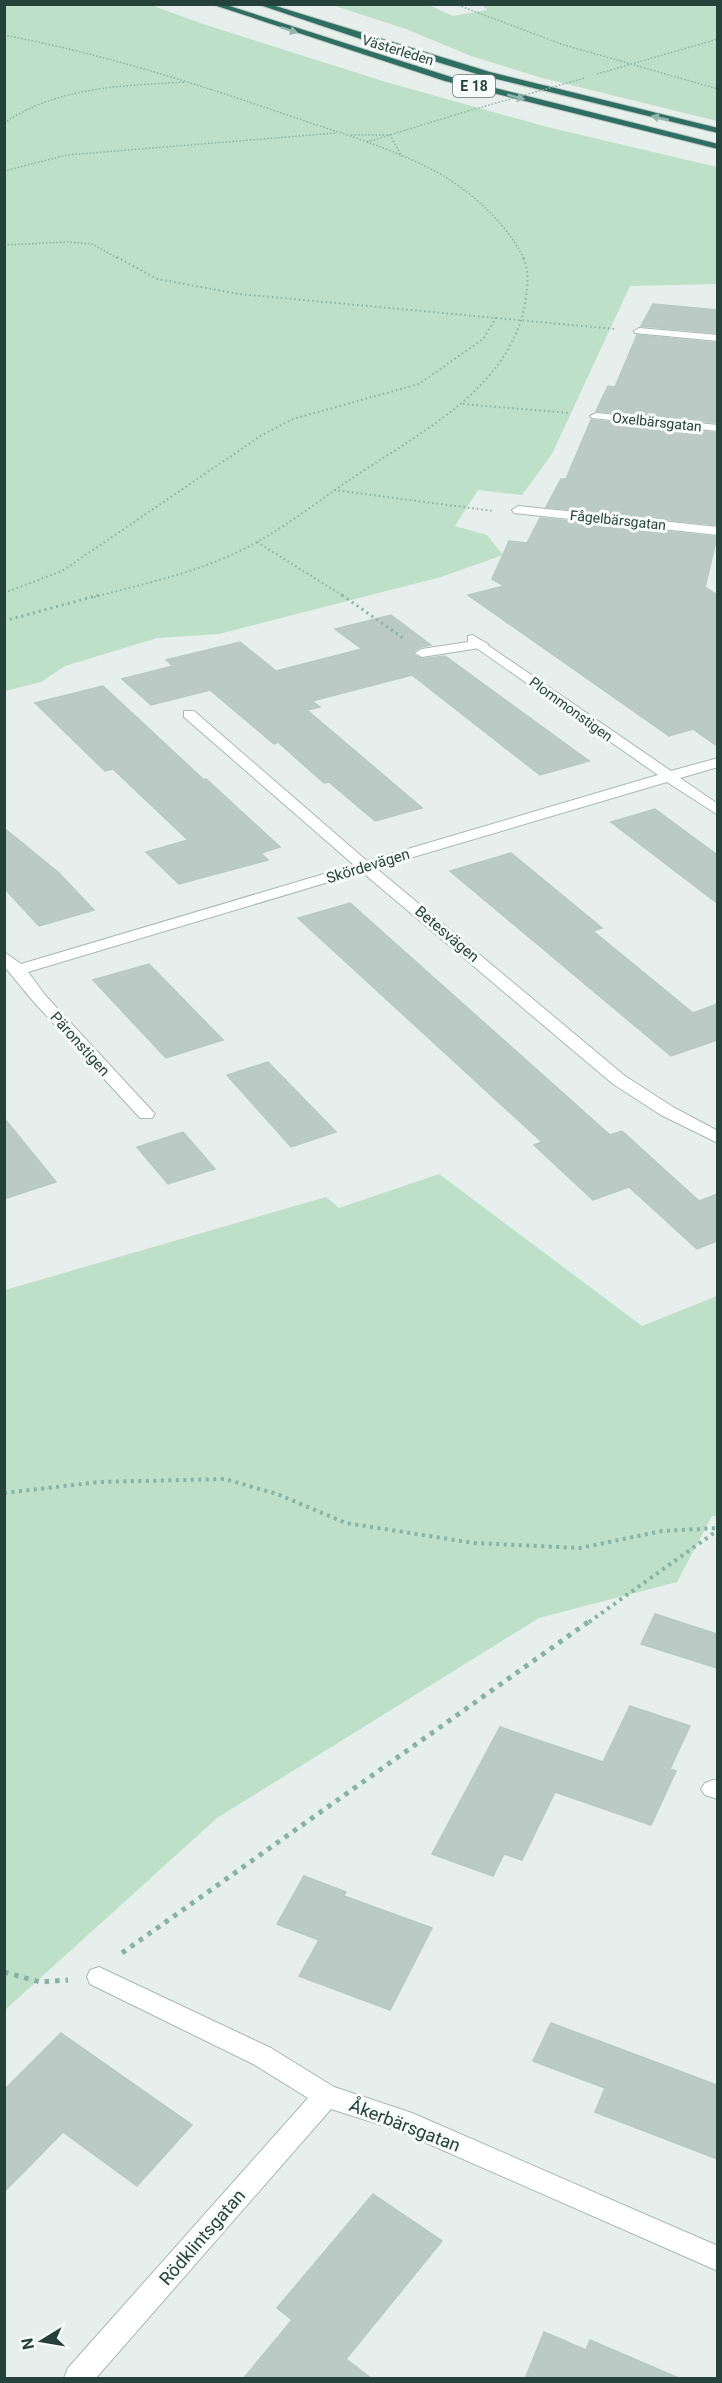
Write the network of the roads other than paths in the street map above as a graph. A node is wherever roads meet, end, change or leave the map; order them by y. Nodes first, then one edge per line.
1 (214, 4) edge
2 (260, 4) edge
3 (717, 131) edge
4 (717, 147) edge
5 (639, 331) road end
6 (717, 338) edge
7 (596, 416) road end
8 (717, 428) edge
9 (518, 510) road end
10 (717, 531) edge
11 (422, 653) road end
12 (189, 714) dead end
13 (717, 762) edge
14 (671, 776) junction
15 (717, 811) edge
16 (367, 866) junction
17 (4, 957) edge
18 (18, 970) junction
19 (146, 1114) dead end
20 (717, 1138) edge
21 (99, 1977) road end
22 (326, 2096) junction
23 (717, 2259) edge
24 (78, 2379) edge

1 -> 4 highway, Västerleden / E 18
3 -> 2 highway, Västerleden / E 18
5 - 6 street
7 - 8 street, Oxelbärsgatan
9 - 10 street, Fågelbärsgatan
11 - 14 street, Plommonstigen
12 - 16 street, Betesvägen
13 - 14 street, Skördevägen
14 - 15 street, Plommonstigen
14 - 16 street, Skördevägen
16 - 18 street, Skördevägen
16 - 20 street, Betesvägen
17 - 18 street, Päronstigen
18 - 19 street, Päronstigen
21 - 22 street, Åkerbärsgatan
22 - 23 street, Åkerbärsgatan
22 - 24 street, Rödklintsgatan

